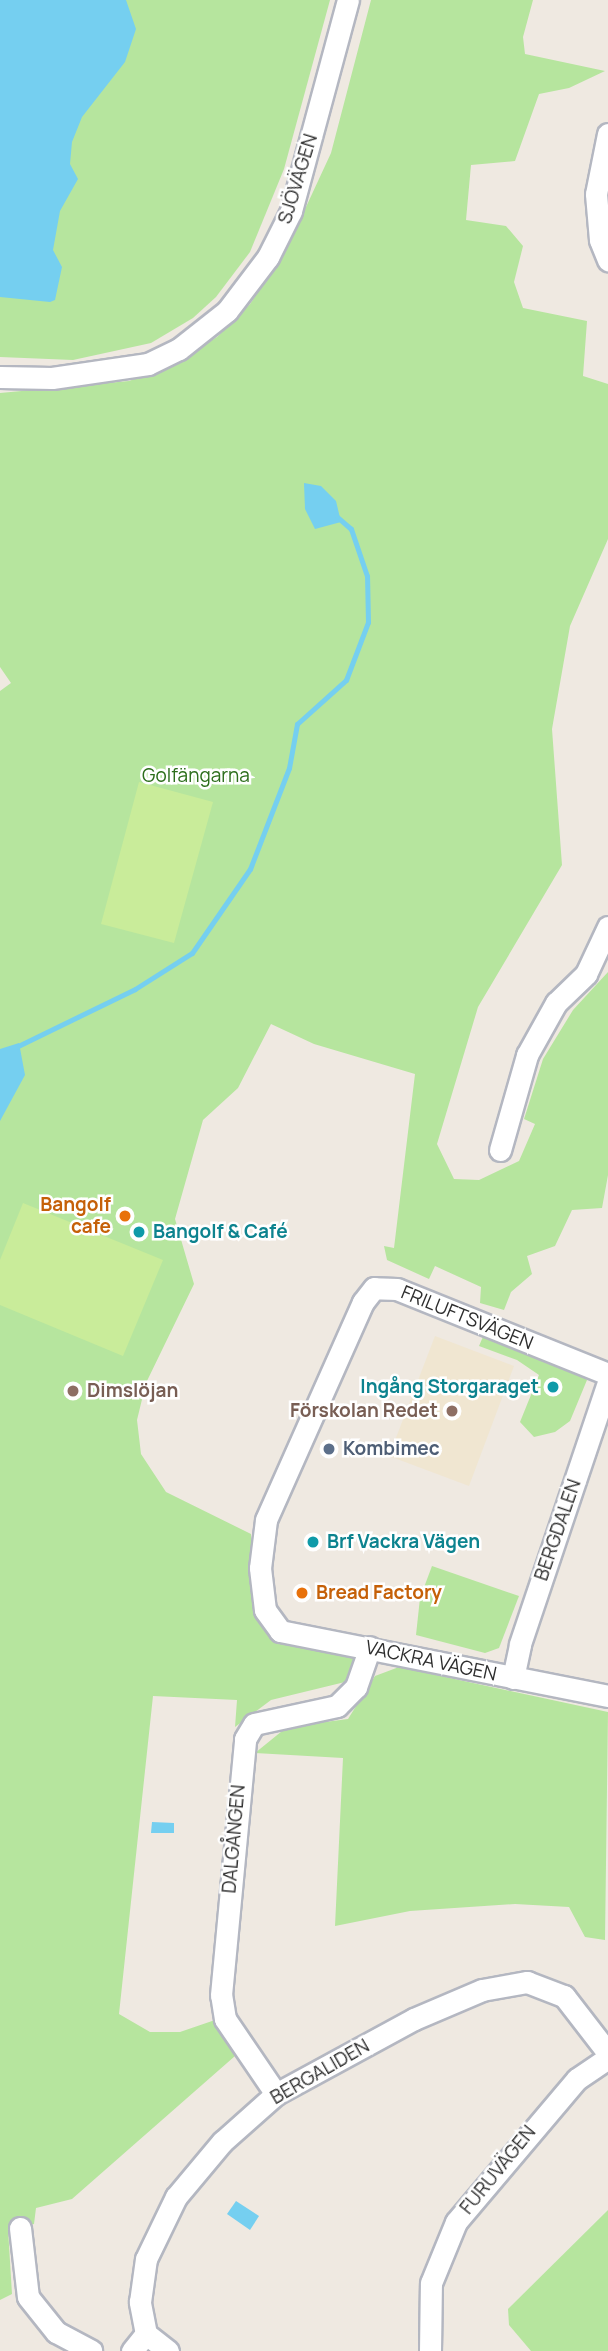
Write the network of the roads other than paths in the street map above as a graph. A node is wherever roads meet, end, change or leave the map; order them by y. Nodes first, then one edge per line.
1 (348, 0) edge
2 (608, 134) edge
3 (608, 260) edge
4 (0, 377) edge
5 (608, 927) edge
6 (500, 1150) dead end
7 (608, 1374) edge
8 (608, 1382) edge
9 (265, 1610) joint
10 (370, 1647) junction
11 (513, 1678) junction
12 (608, 1696) edge
13 (608, 2053) edge
14 (608, 2058) edge
15 (276, 2094) junction
16 (20, 2228) dead end
17 (139, 2343) edge
18 (91, 2351) edge
19 (168, 2351) edge
20 (430, 2351) edge

1 - 4 street, SJÖVÄGEN
2 - 3 street
5 - 6 street
7 - 9 street, FRILUFTSVÄGEN
8 - 11 street, BERGDALEN
9 - 10 street, VACKRA VÄGEN
10 - 11 street, VACKRA VÄGEN
10 - 15 street, DALGÅNGEN
11 - 12 street, VACKRA VÄGEN
13 - 15 street, BERGALIDEN
14 - 20 street, FURUVÄGEN
15 - 17 street, BERGALIDEN
16 - 18 street
17 - 19 street, BERGALIDEN

